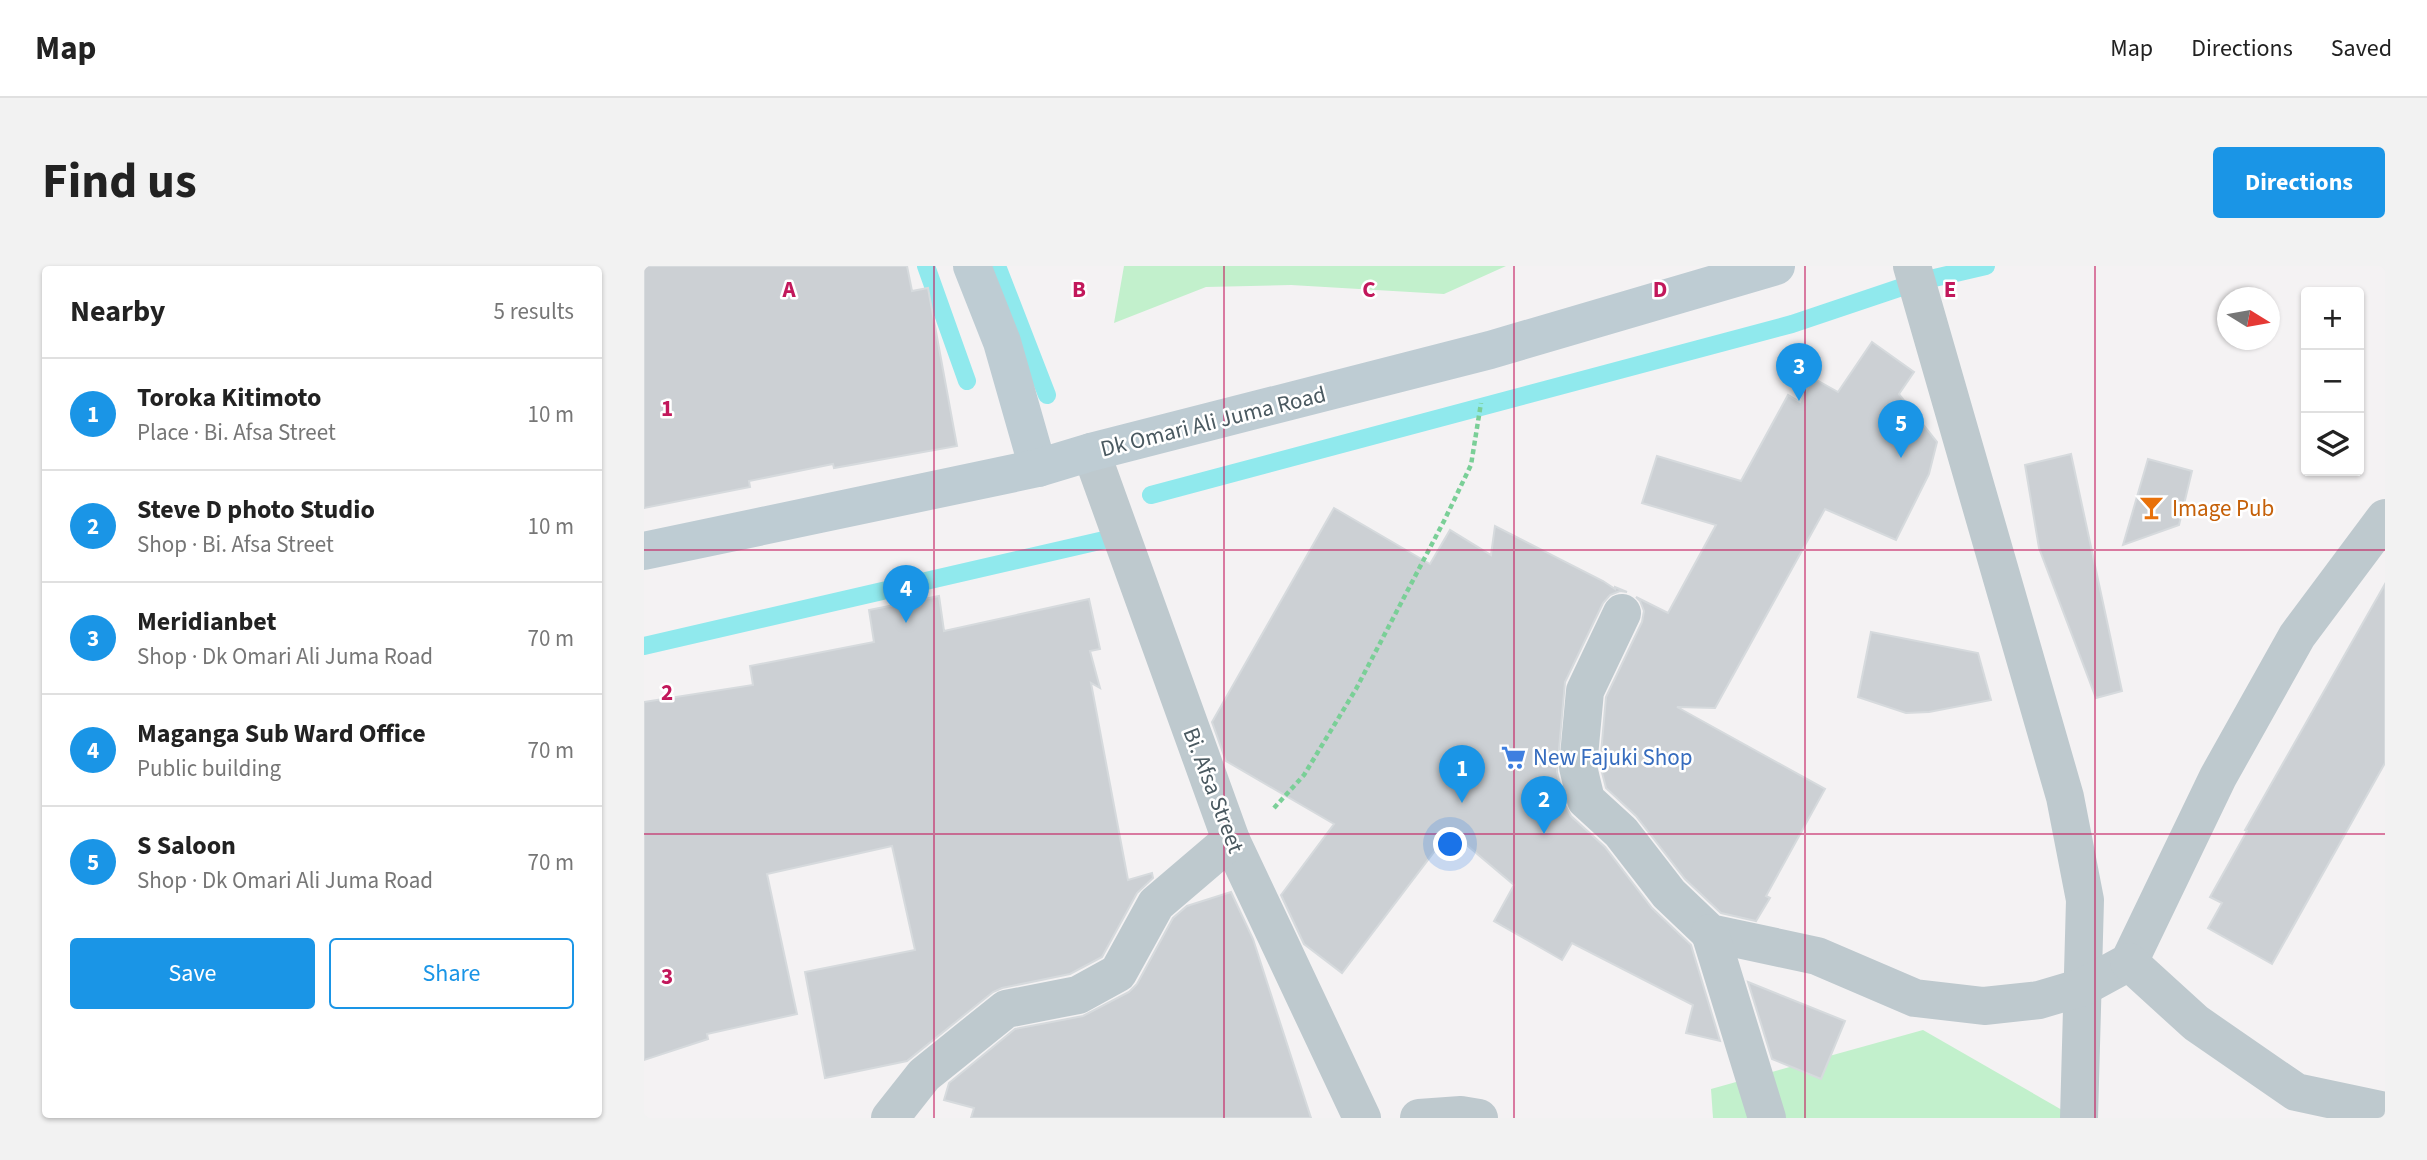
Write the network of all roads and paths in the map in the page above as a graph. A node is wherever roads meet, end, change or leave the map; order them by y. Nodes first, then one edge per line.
1 (972, 266) edge
2 (1776, 266) edge
3 (1912, 266) edge
4 (1490, 350) junction
5 (1091, 452) junction
6 (1038, 468) junction
7 (2385, 518) edge
8 (644, 551) edge
9 (1622, 613) dead end
10 (1231, 840) junction
11 (1710, 933) junction
12 (2129, 962) junction
13 (2083, 987) junction
14 (2385, 1111) edge
15 (890, 1118) edge
16 (1362, 1118) edge
17 (1419, 1118) edge
18 (1479, 1118) edge
19 (1768, 1118) edge
20 (2079, 1118) edge

1 - 6 street
2 - 4 street, Dk Omari Ali Juma Road
3 - 13 street
4 - 5 street, Dk Omari Ali Juma Road
4 - 10 path
5 - 6 street, Dk Omari Ali Juma Road
5 - 10 street, Bi. Afsa Street
6 - 8 street, Dk Omari Ali Juma Road
7 - 12 street
9 - 11 street
10 - 15 street
10 - 16 street, Bi. Afsa Street
11 - 13 street
11 - 19 street
12 - 13 street
12 - 14 street
13 - 20 street
17 - 18 street

